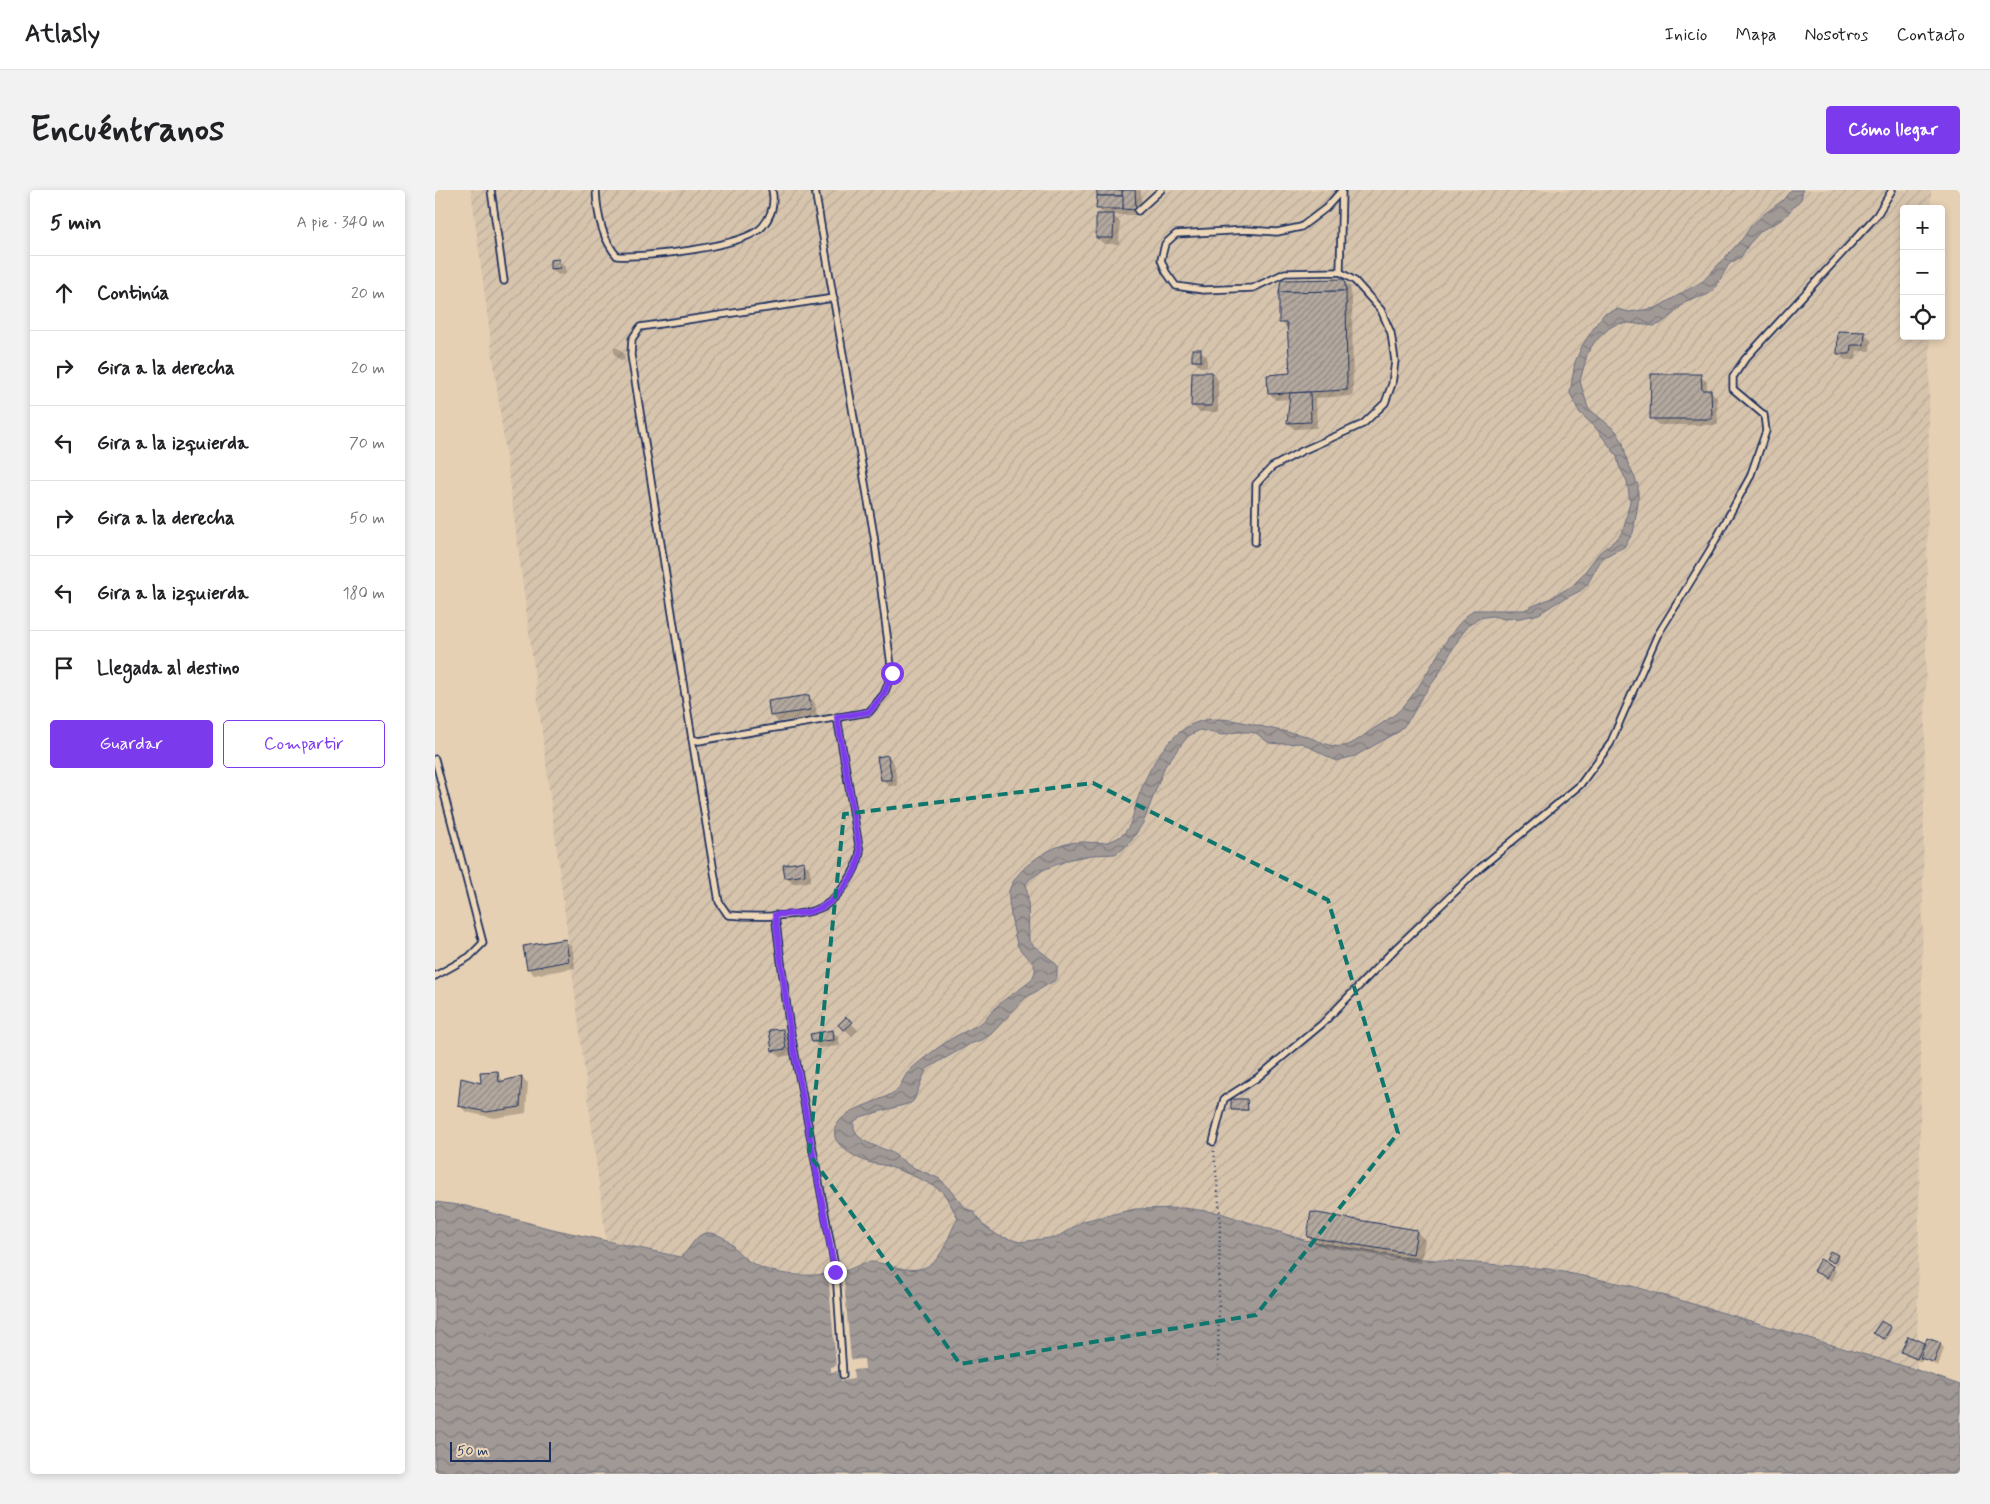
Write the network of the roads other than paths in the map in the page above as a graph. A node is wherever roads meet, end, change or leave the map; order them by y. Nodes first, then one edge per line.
1 (491, 190) edge
2 (596, 190) edge
3 (772, 190) edge
4 (815, 190) edge
5 (1161, 190) edge
6 (1342, 190) edge
7 (1891, 190) edge
8 (1137, 211) dead end
9 (1340, 272) junction
10 (504, 280) dead end
11 (833, 298) junction
12 (1255, 542) dead end
13 (837, 717) junction
14 (693, 739) junction
15 (435, 759) edge
16 (775, 915) junction
17 (435, 976) edge
18 (1213, 1142) road end
19 (843, 1375) dead end

1 - 10 lane
2 - 3 lane
4 - 11 lane
5 - 8 lane
6 - 9 lane
6 - 9 lane
7 - 18 lane
9 - 12 lane
11 - 13 lane
11 - 14 lane
13 - 14 lane
13 - 16 lane
14 - 16 lane
15 - 17 lane
16 - 19 lane

